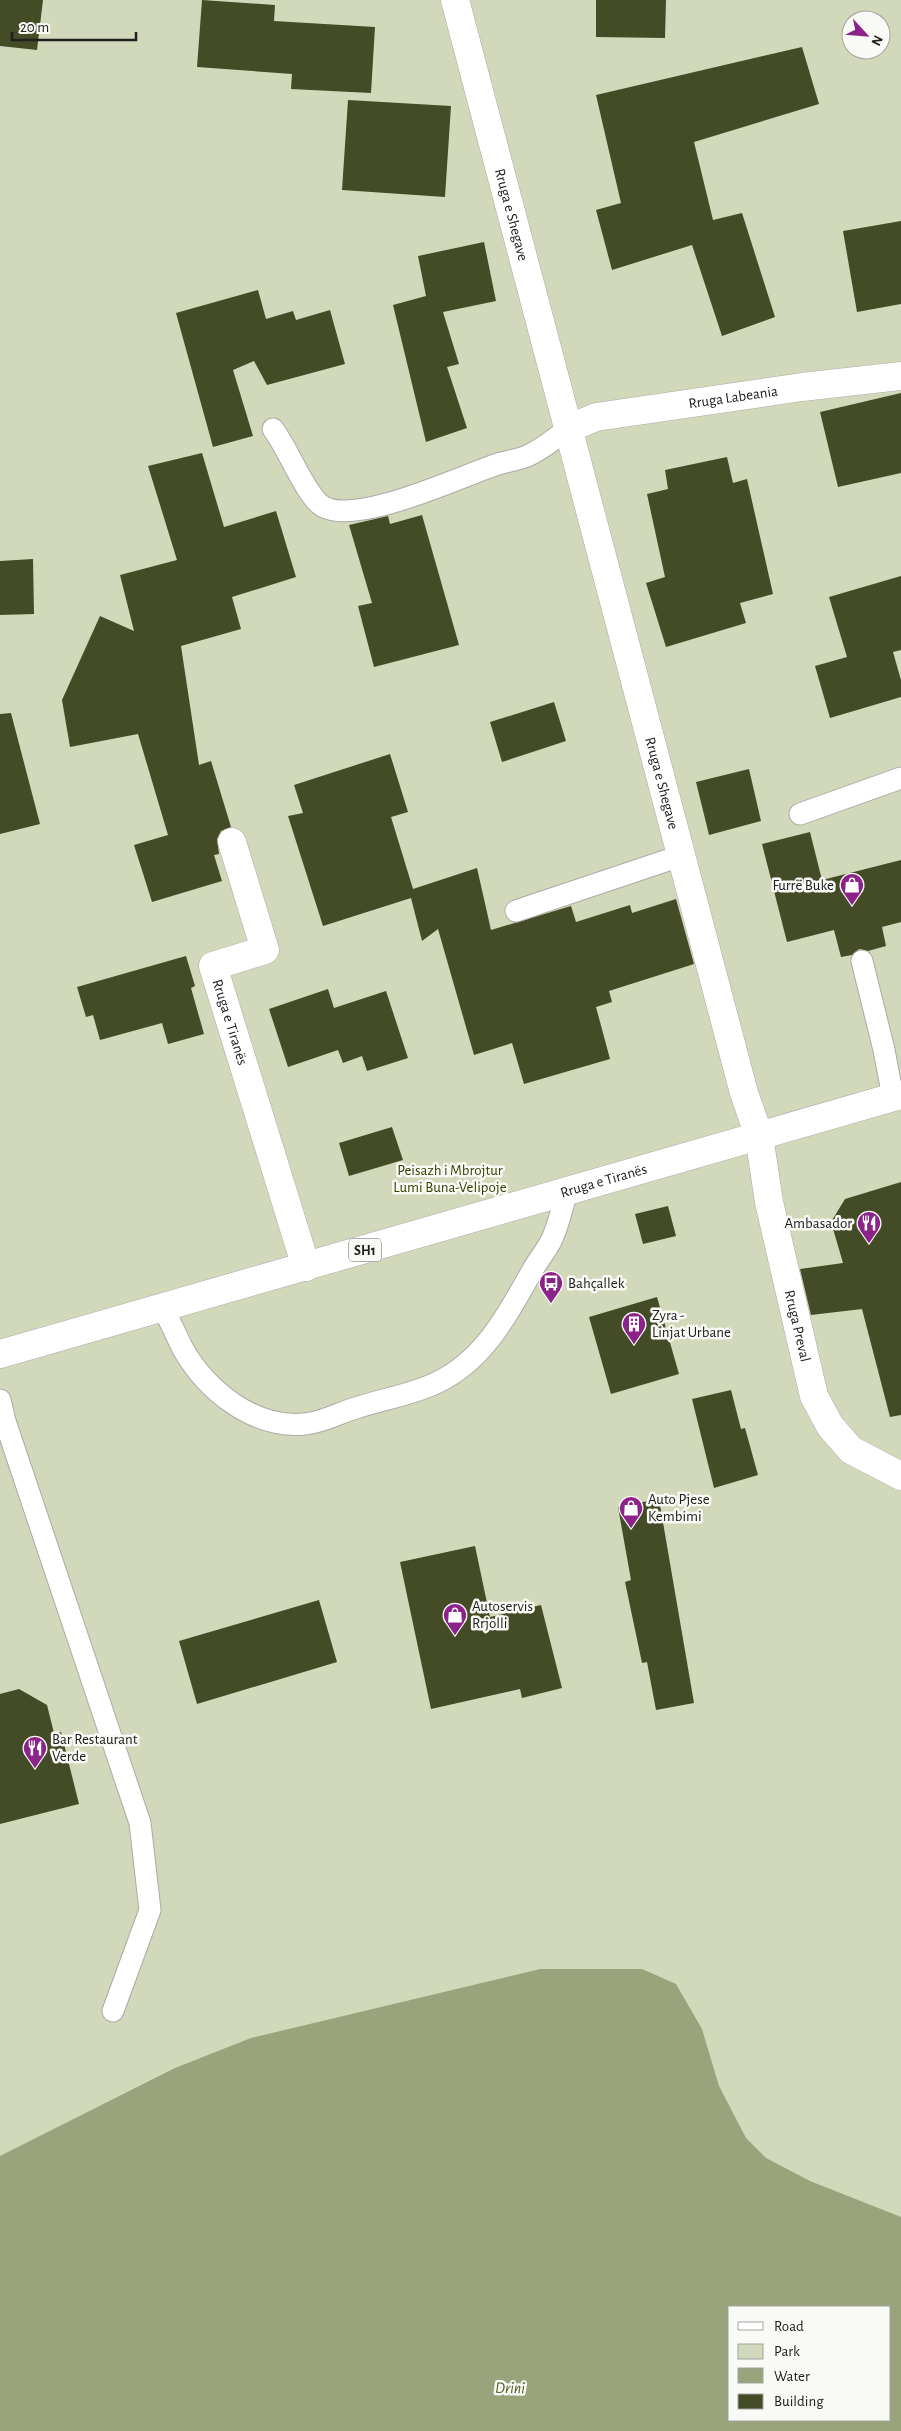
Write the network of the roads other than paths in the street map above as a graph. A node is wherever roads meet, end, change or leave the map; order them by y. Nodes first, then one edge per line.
1 (455, 0) edge
2 (901, 376) edge
3 (273, 428) dead end
4 (568, 429) junction
5 (901, 778) edge
6 (800, 814) dead end
7 (232, 842) dead end
8 (680, 856) junction
9 (516, 911) dead end
10 (862, 962) dead end
11 (897, 1096) edge
12 (759, 1136) junction
13 (567, 1192) junction
14 (306, 1267) junction
15 (163, 1308) junction
16 (0, 1354) edge
17 (0, 1400) edge
18 (901, 1476) edge
19 (113, 2011) dead end

1 - 4 street, Rruga e Shegave
2 - 4 street, Rruga Labeania
3 - 4 lane
4 - 8 street, Rruga e Shegave
5 - 6 lane
7 - 14 street, Rruga e Tiranës
8 - 9 lane
8 - 12 street, Rruga e Shegave
10 - 11 lane
11 - 12 street, Rruga e Tiranës / SH1
12 - 13 street, Rruga e Tiranës / SH1
12 - 18 street, Rruga Preval
13 - 14 street, Rruga e Tiranës / SH1
13 - 15 lane
14 - 15 street, Rruga e Tiranës / SH1
15 - 16 street, Rruga e Tiranës / SH1
17 - 19 lane

